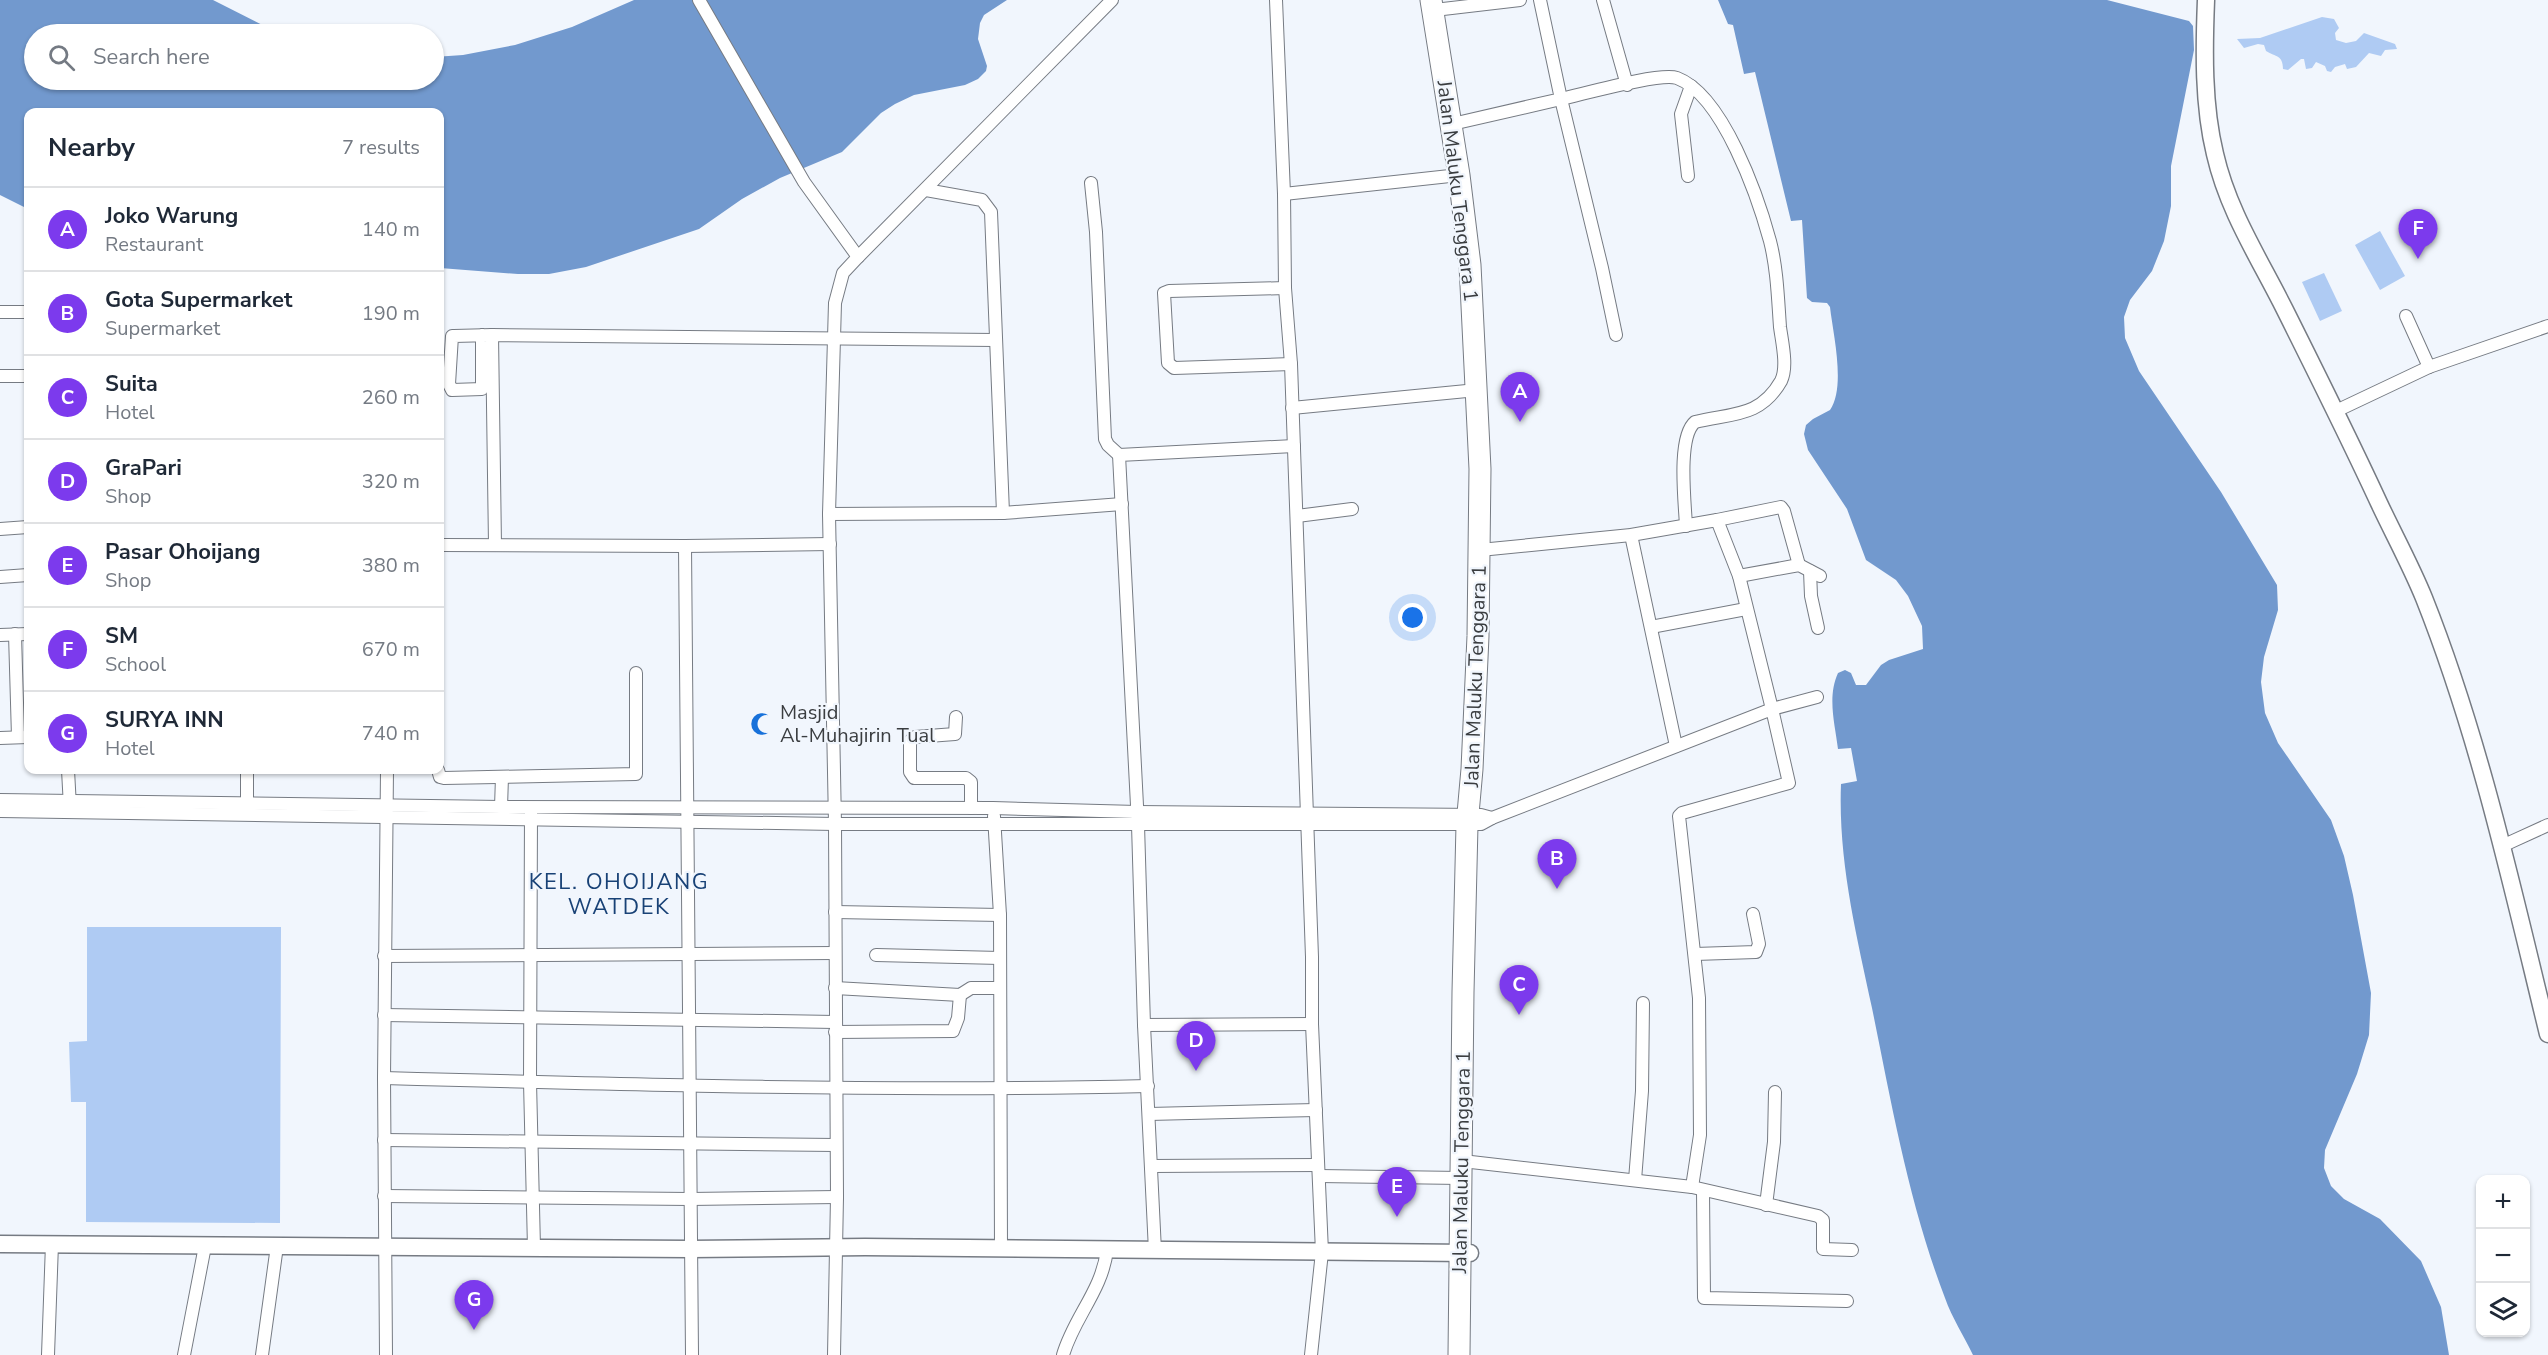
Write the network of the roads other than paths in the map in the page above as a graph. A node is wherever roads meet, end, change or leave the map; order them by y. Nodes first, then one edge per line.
1 (699, 0) edge
2 (1112, 0) edge
3 (1276, 0) edge
4 (1520, 0) edge
5 (1540, 0) edge
6 (1603, 0) edge
7 (2206, 0) edge
8 (1439, 3) edge
9 (1627, 85) junction
10 (1691, 86) junction
11 (1561, 99) junction
12 (1461, 122) junction
13 (1459, 175) junction
14 (1688, 176) dead end
15 (1091, 183) dead end
16 (926, 190) junction
17 (1284, 194) junction
18 (858, 256) junction
19 (1284, 288) junction
20 (0, 312) edge
21 (24, 312) edge
22 (2406, 316) dead end
23 (2548, 326) edge
24 (487, 335) junction
25 (1616, 335) dead end
26 (832, 337) junction
27 (995, 340) junction
28 (1291, 364) junction
29 (2429, 367) junction
30 (0, 376) edge
31 (24, 376) edge
32 (1477, 390) junction
33 (1292, 408) junction
34 (2336, 411) junction
35 (1294, 446) junction
36 (1119, 454) junction
37 (1122, 504) junction
38 (1352, 509) dead end
39 (1003, 513) junction
40 (829, 514) junction
41 (1297, 516) junction
42 (1717, 520) junction
43 (1686, 526) junction
44 (24, 527) edge
45 (0, 529) edge
46 (1631, 535) junction
47 (830, 544) junction
48 (444, 545) edge
49 (495, 545) junction
50 (685, 546) junction
51 (1485, 550) junction
52 (1810, 571) junction
53 (24, 575) edge
54 (1738, 576) junction
55 (0, 577) edge
56 (1746, 609) junction
57 (1651, 627) junction
58 (1818, 628) dead end
59 (15, 634) junction
60 (24, 634) edge
61 (0, 635) edge
62 (636, 673) dead end
63 (1817, 698) dead end
64 (1773, 709) junction
65 (956, 717) dead end
66 (23, 737) edge
67 (0, 738) edge
68 (1676, 746) junction
69 (68, 774) edge
70 (247, 774) edge
71 (387, 774) edge
72 (439, 774) edge
73 (502, 777) junction
74 (0, 800) edge
75 (688, 806) junction
76 (70, 807) junction
77 (501, 807) junction
78 (834, 807) junction
79 (971, 808) junction
80 (993, 808) junction
81 (247, 809) junction
82 (0, 811) edge
83 (386, 812) junction
84 (531, 813) junction
85 (1137, 818) junction
86 (1307, 818) junction
87 (1478, 819) junction
88 (688, 821) junction
89 (994, 822) junction
90 (835, 824) junction
91 (2548, 825) edge
92 (2502, 846) junction
93 (835, 912) junction
94 (1753, 914) dead end
95 (1000, 915) junction
96 (835, 953) junction
97 (1695, 954) junction
98 (876, 955) dead end
99 (384, 956) junction
100 (687, 956) junction
101 (531, 957) junction
102 (1000, 958) junction
103 (835, 988) junction
104 (1000, 988) junction
105 (960, 995) junction
106 (1643, 1003) dead end
107 (384, 1015) junction
108 (531, 1017) junction
109 (689, 1021) junction
110 (1312, 1024) junction
111 (1144, 1026) junction
112 (835, 1027) junction
113 (2548, 1034) edge
114 (384, 1078) junction
115 (530, 1082) junction
116 (688, 1085) junction
117 (1148, 1086) junction
118 (835, 1089) junction
119 (1002, 1090) junction
120 (1775, 1092) dead end
121 (1316, 1110) junction
122 (1149, 1114) junction
123 (384, 1140) junction
124 (532, 1142) junction
125 (690, 1144) junction
126 (836, 1145) junction
127 (1152, 1167) junction
128 (1319, 1170) junction
129 (1466, 1170) junction
130 (1635, 1180) junction
131 (1698, 1189) junction
132 (384, 1196) junction
133 (837, 1197) junction
134 (531, 1198) junction
135 (690, 1199) junction
136 (1766, 1205) junction
137 (0, 1244) edge
138 (52, 1244) junction
139 (205, 1246) junction
140 (277, 1246) junction
141 (385, 1246) junction
142 (534, 1248) junction
143 (836, 1248) junction
144 (690, 1249) junction
145 (1001, 1250) junction
146 (1107, 1250) junction
147 (1155, 1251) junction
148 (1852, 1251) dead end
149 (1322, 1252) junction
150 (1465, 1254) junction
151 (1847, 1301) dead end
152 (48, 1355) edge
153 (184, 1355) edge
154 (262, 1355) edge
155 (386, 1355) edge
156 (692, 1355) edge
157 (834, 1355) edge
158 (1063, 1355) edge
159 (1311, 1355) edge
160 (1458, 1355) edge
161 (1468, 1355) edge

1 - 18 street
2 - 16 street
3 - 17 street
4 - 8 street
5 - 11 street
6 - 9 street
7 - 34 street
8 - 12 highway, Jalan Maluku Tenggara 1
8 - 13 highway, Jalan Maluku Tenggara 1
9 - 10 street
9 - 11 street
10 - 14 street
10 - 43 street
11 - 12 street
11 - 25 street
12 - 51 highway, Jalan Maluku Tenggara 1
13 - 17 street
13 - 32 highway, Jalan Maluku Tenggara 1
15 - 36 street
16 - 18 street
16 - 27 street
17 - 19 street
18 - 26 street
19 - 28 street
19 - 28 street
20 - 21 street
22 - 29 street
23 - 29 street
24 - 24 street
24 - 26 street
24 - 49 street
26 - 27 street
26 - 40 street
27 - 39 street
28 - 33 street
29 - 34 street
30 - 31 street
32 - 33 street
32 - 51 highway, Jalan Maluku Tenggara 1
33 - 35 street
34 - 92 street
35 - 36 street
35 - 41 street
36 - 37 street
37 - 39 street
37 - 85 street
38 - 41 street
39 - 40 street
40 - 47 street
41 - 86 street
42 - 43 street
42 - 52 street
42 - 54 street
43 - 46 street
44 - 45 street
46 - 51 street
46 - 57 street
47 - 50 street
47 - 78 street
48 - 49 street
49 - 50 street
50 - 75 street
51 - 87 highway, Jalan Maluku Tenggara 1
52 - 54 street
52 - 58 street
53 - 55 street
54 - 56 street
56 - 57 street
56 - 64 street
57 - 68 street
59 - 60 street
59 - 61 street
59 - 66 street
62 - 73 street
63 - 64 street
64 - 68 street
64 - 97 street
65 - 79 street
66 - 67 street
68 - 87 street
69 - 76 street
70 - 81 street
71 - 83 street
72 - 73 street
73 - 77 street
74 - 76 street
75 - 78 street
75 - 84 street
75 - 88 street
76 - 81 street
76 - 82 street
77 - 83 street
77 - 84 street
78 - 79 street
78 - 90 street
79 - 80 street
80 - 85 street
80 - 89 street
81 - 83 street
83 - 84 street
83 - 99 street
84 - 88 street
84 - 101 street
85 - 86 street
85 - 89 street
85 - 111 street
86 - 87 street
86 - 110 street
87 - 129 highway, Jalan Maluku Tenggara 1
88 - 90 street
88 - 100 street
89 - 90 street
89 - 95 street
90 - 93 street
91 - 92 street
92 - 113 street
93 - 95 street
93 - 96 street
94 - 97 street
95 - 102 street
96 - 100 street
96 - 103 street
97 - 131 street
98 - 102 street
99 - 101 street
99 - 107 street
100 - 101 street
100 - 109 street
101 - 108 street
102 - 104 street
103 - 105 street
103 - 112 street
104 - 105 street
104 - 119 street
105 - 112 street
106 - 130 street
107 - 108 street
107 - 114 street
108 - 109 street
108 - 115 street
109 - 112 street
109 - 116 street
110 - 111 street
110 - 121 street
111 - 117 street
112 - 118 street
114 - 115 street
114 - 123 street
115 - 116 street
115 - 124 street
116 - 118 street
116 - 125 street
117 - 119 street
117 - 122 street
118 - 119 street
118 - 126 street
119 - 145 street
120 - 136 street
121 - 122 street
121 - 128 street
122 - 127 street
123 - 124 street
123 - 132 street
124 - 125 street
124 - 134 street
125 - 126 street
125 - 135 street
126 - 133 street
127 - 128 street
127 - 147 street
128 - 129 street
128 - 149 street
129 - 130 street
129 - 150 highway, Jalan Maluku Tenggara 1
130 - 131 street
131 - 136 street
131 - 151 street
132 - 134 street
132 - 141 street
133 - 135 street
133 - 143 street
134 - 135 street
134 - 142 street
135 - 144 street
136 - 148 street
137 - 138 street
138 - 139 street
138 - 152 street
139 - 140 street
139 - 153 street
140 - 141 street
140 - 154 street
141 - 142 street
141 - 155 street
142 - 144 street
143 - 144 street
143 - 145 street
143 - 157 street
144 - 156 street
145 - 146 street
146 - 147 street
146 - 158 street
147 - 149 street
149 - 150 street
149 - 159 street
150 - 160 highway, Jalan Maluku Tenggara 1
150 - 161 highway, Jalan Maluku Tenggara 1

